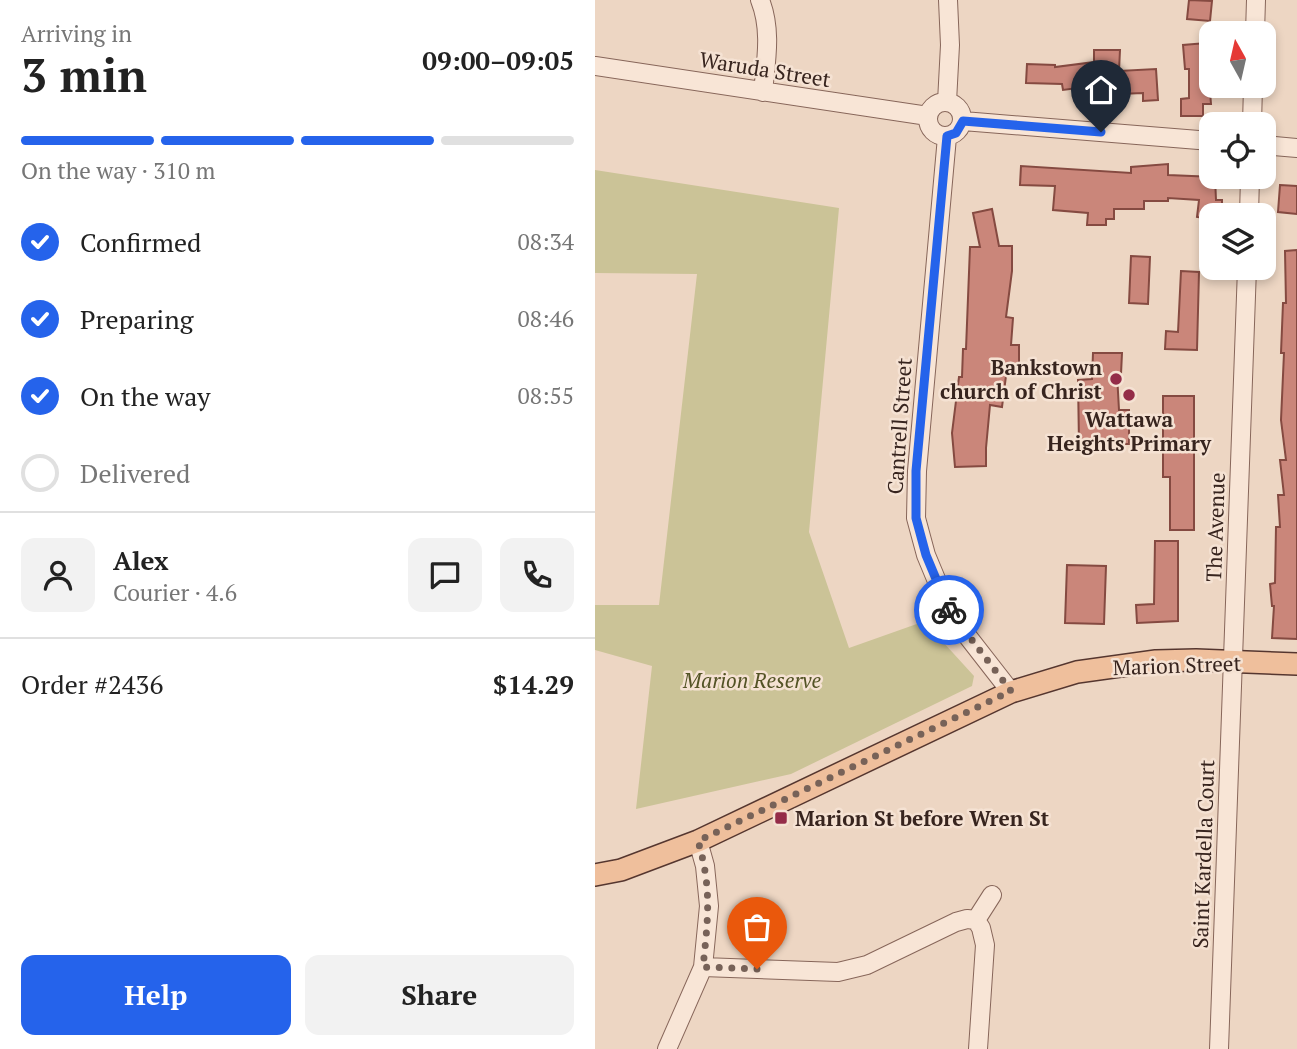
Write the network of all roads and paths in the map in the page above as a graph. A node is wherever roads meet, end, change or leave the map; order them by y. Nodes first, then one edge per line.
1 (760, 0) edge
2 (948, 0) edge
3 (1256, 0) edge
4 (1255, 21) edge
5 (595, 66) edge
6 (763, 92) junction
7 (947, 102) junction
8 (928, 116) junction
9 (963, 121) junction
10 (947, 136) junction
11 (1199, 140) edge
12 (1276, 146) edge
13 (1297, 148) edge
14 (1247, 280) edge
15 (1234, 661) junction
16 (1297, 664) edge
17 (1011, 691) junction
18 (698, 841) junction
19 (595, 875) edge
20 (992, 895) dead end
21 (977, 920) junction
22 (703, 967) junction
23 (667, 1049) edge
24 (978, 1049) edge
25 (1219, 1049) edge

1 - 6 street
2 - 7 street
3 - 4 street
5 - 6 street, Waruda Street
6 - 8 street, Waruda Street
7 - 8 street
7 - 9 street
8 - 10 street
9 - 10 street
9 - 11 street
10 - 17 street, Cantrell Street
12 - 13 street
14 - 15 street, The Avenue
15 - 16 main road, Marion Street
15 - 17 main road, Marion Street
15 - 25 street, Saint Kardella Court
17 - 18 main road, Marion Street
18 - 19 main road, Marion Street
18 - 22 street
20 - 21 street
21 - 22 street
21 - 24 street
22 - 23 street

